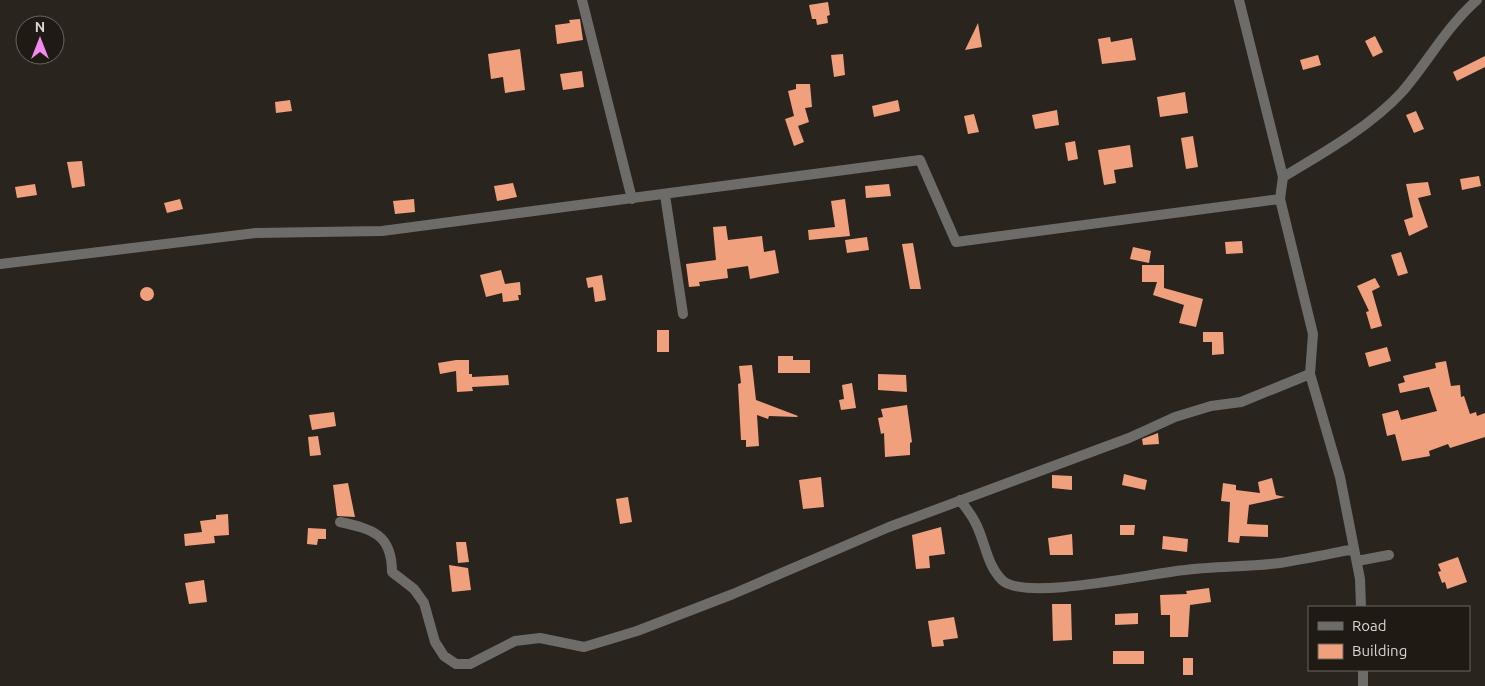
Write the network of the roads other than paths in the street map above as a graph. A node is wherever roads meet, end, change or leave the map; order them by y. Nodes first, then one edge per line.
1 (582, 0) edge
2 (1239, 0) edge
3 (1477, 0) edge
4 (1283, 177) junction
5 (665, 195) junction
6 (632, 199) junction
7 (1280, 199) junction
8 (0, 264) edge
9 (683, 314) dead end
10 (1310, 374) junction
11 (960, 500) junction
12 (340, 522) dead end
13 (1354, 549) junction
14 (1389, 555) dead end
15 (1356, 561) junction
16 (1361, 606) edge
17 (1363, 671) edge
18 (1363, 686) edge

1 - 6 street
2 - 4 street
3 - 4 street
4 - 7 street
5 - 6 street
5 - 7 street
5 - 9 street
6 - 8 street
7 - 10 street
10 - 11 street
10 - 13 street
11 - 12 street
11 - 13 street
13 - 15 street
14 - 15 street
15 - 16 street
17 - 18 street

